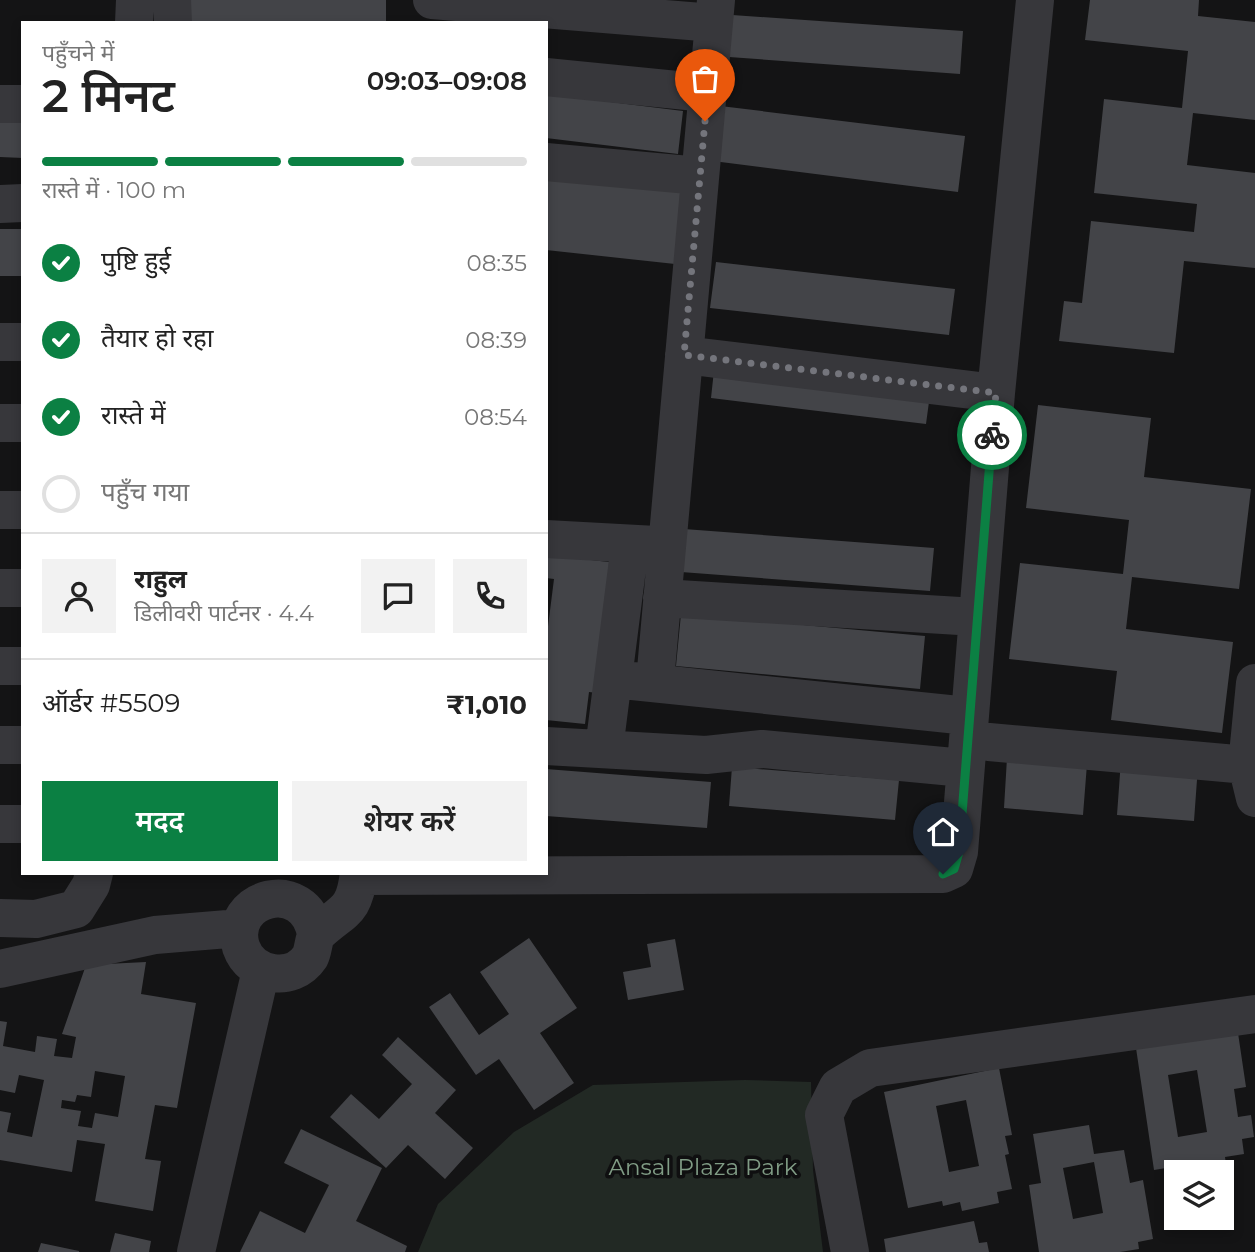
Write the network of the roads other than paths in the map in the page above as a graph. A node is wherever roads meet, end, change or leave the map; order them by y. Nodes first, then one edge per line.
1 (135, 0) edge
2 (172, 0) edge
3 (414, 0) edge
4 (432, 0) edge
5 (1035, 0) edge
6 (1060, 0) edge
7 (715, 12) edge
8 (134, 21) edge
9 (173, 21) edge
10 (412, 21) edge
11 (548, 77) edge
12 (708, 93) junction
13 (0, 104) edge
14 (21, 104) edge
15 (548, 162) edge
16 (700, 176) junction
17 (21, 203) edge
18 (0, 204) edge
19 (0, 342) edge
20 (21, 342) edge
21 (684, 355) junction
22 (996, 393) junction
23 (0, 423) edge
24 (21, 423) edge
25 (0, 510) edge
26 (21, 510) edge
27 (548, 539) edge
28 (649, 545) junction
29 (0, 588) edge
30 (21, 588) edge
31 (662, 598) junction
32 (976, 617) junction
33 (0, 666) edge
34 (21, 666) edge
35 (613, 679) junction
36 (655, 681) junction
37 (1255, 690) edge
38 (974, 742) junction
39 (0, 745) edge
40 (21, 745) edge
41 (548, 746) edge
42 (604, 749) junction
43 (1251, 782) edge
44 (982, 816) dead end
45 (0, 824) edge
46 (21, 824) edge
47 (548, 874) edge
48 (94, 875) edge
49 (359, 875) edge
50 (0, 918) edge
51 (240, 928) junction
52 (316, 934) junction
53 (0, 969) edge
54 (261, 970) junction
55 (1255, 1014) edge
56 (196, 1252) edge
57 (850, 1252) edge

1 - 8 street
2 - 9 street
3 - 10 street
4 - 7 street
5 - 22 street
6 - 38 street
7 - 12 street
11 - 12 street
12 - 16 street
13 - 14 street
15 - 16 street
16 - 21 street
17 - 18 street
19 - 20 street
21 - 22 street
21 - 28 street
22 - 32 street
23 - 24 street
25 - 26 street
27 - 28 street
28 - 31 street
28 - 35 street
29 - 30 street
31 - 32 street
31 - 36 street
32 - 38 street
33 - 34 street
35 - 36 street
35 - 42 street
36 - 38 street
37 - 43 street
38 - 42 street
38 - 43 street
38 - 44 street
38 - 47 street
39 - 40 street
41 - 42 street
45 - 46 street
48 - 50 street
49 - 52 street
51 - 52 street
51 - 53 street
51 - 54 street
52 - 54 street
54 - 56 street
55 - 57 street

